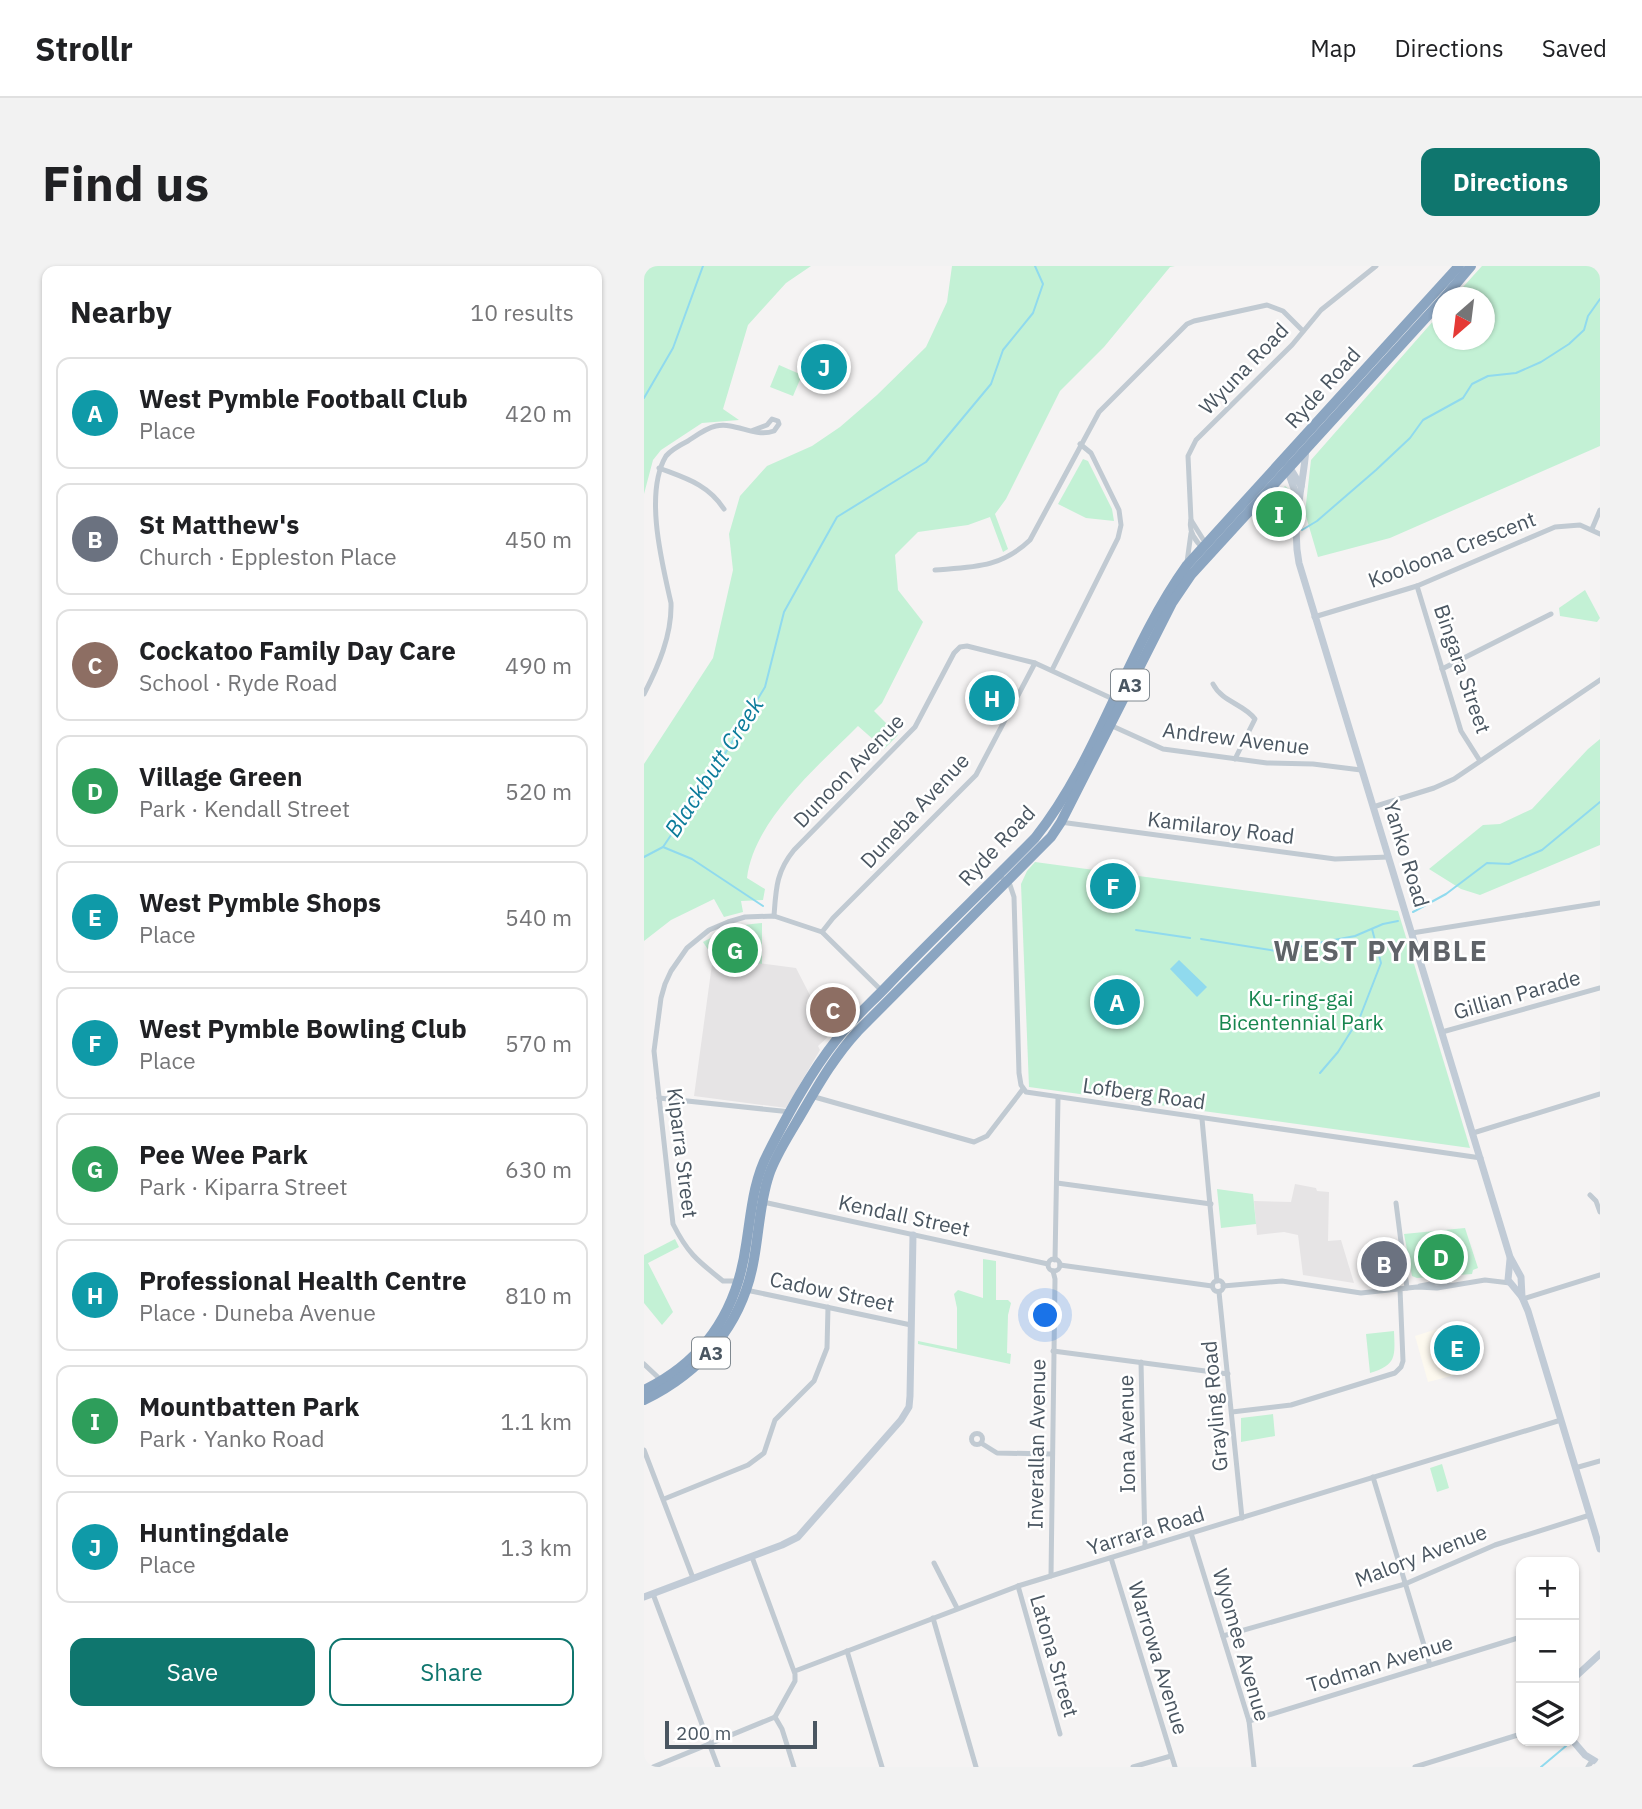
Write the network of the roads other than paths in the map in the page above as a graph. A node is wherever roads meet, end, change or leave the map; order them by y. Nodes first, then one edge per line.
1 (1376, 266) edge
2 (1459, 266) edge
3 (1471, 266) edge
4 (1453, 287) edge
5 (1432, 310) edge
6 (1303, 331) junction
7 (751, 431) junction
8 (1080, 444) junction
9 (1306, 448) junction
10 (1287, 465) junction
11 (659, 468) junction
12 (1301, 486) junction
13 (1298, 500) junction
14 (723, 509) dead end
15 (1600, 510) edge
16 (1191, 520) junction
17 (1592, 528) junction
18 (1191, 532) junction
19 (1600, 534) edge
20 (1206, 548) junction
21 (1187, 565) junction
22 (935, 570) dead end
23 (1417, 586) junction
24 (1551, 614) dead end
25 (1314, 617) junction
26 (1035, 663) junction
27 (1442, 669) junction
28 (1052, 670) junction
29 (1600, 680) edge
30 (1213, 684) dead end
31 (644, 694) edge
32 (1113, 699) junction
33 (1263, 716) dead end
34 (1255, 719) junction
35 (1111, 725) junction
36 (1235, 758) junction
37 (1480, 761) junction
38 (1361, 770) junction
39 (1373, 807) junction
40 (1050, 819) junction
41 (1061, 822) junction
42 (1389, 857) junction
43 (1002, 878) junction
44 (1600, 904) edge
45 (774, 916) junction
46 (822, 932) junction
47 (1412, 933) junction
48 (1600, 988) edge
49 (886, 995) junction
50 (1442, 1032) junction
51 (1023, 1089) junction
52 (1600, 1094) edge
53 (811, 1097) junction
54 (659, 1098) junction
55 (1058, 1098) junction
56 (791, 1112) junction
57 (1202, 1119) junction
58 (1473, 1133) junction
59 (1481, 1158) junction
60 (1057, 1183) junction
61 (1590, 1195) dead end
62 (758, 1201) junction
63 (1211, 1203) junction
64 (1396, 1203) dead end
65 (1600, 1212) edge
66 (913, 1235) junction
67 (1510, 1257) junction
68 (1055, 1260) junction
69 (1048, 1264) junction
70 (1060, 1265) junction
71 (1054, 1271) junction
72 (1600, 1275) edge
73 (1520, 1278) junction
74 (1510, 1279) junction
75 (740, 1280) junction
76 (1217, 1281) junction
77 (1212, 1286) junction
78 (1221, 1289) junction
79 (1404, 1289) junction
80 (746, 1290) junction
81 (1522, 1298) junction
82 (828, 1307) junction
83 (911, 1325) junction
84 (1054, 1351) junction
85 (1141, 1363) junction
86 (644, 1364) edge
87 (1228, 1374) junction
88 (662, 1381) junction
89 (644, 1398) edge
90 (1232, 1412) junction
91 (1561, 1420) junction
92 (981, 1443) dead end
93 (644, 1450) edge
94 (1052, 1454) junction
95 (1600, 1461) edge
96 (1576, 1468) junction
97 (1373, 1477) junction
98 (664, 1499) junction
99 (1590, 1515) junction
100 (1242, 1518) junction
101 (1191, 1533) junction
102 (1145, 1548) junction
103 (1600, 1549) edge
104 (752, 1557) junction
105 (1111, 1558) junction
106 (934, 1563) dead end
107 (1051, 1576) junction
108 (692, 1578) junction
109 (1405, 1584) junction
110 (1018, 1586) junction
111 (653, 1594) junction
112 (644, 1597) edge
113 (957, 1608) junction
114 (933, 1618) junction
115 (1223, 1636) junction
116 (1516, 1639) edge
117 (847, 1651) junction
118 (1600, 1654) edge
119 (1430, 1665) junction
120 (795, 1671) junction
121 (1579, 1673) edge
122 (775, 1717) junction
123 (1249, 1721) junction
124 (1060, 1734) dead end
125 (1516, 1736) edge
126 (708, 1744) junction
127 (1577, 1746) edge
128 (1171, 1756) junction
129 (1593, 1764) edge
130 (653, 1767) edge
131 (718, 1767) edge
132 (794, 1767) edge
133 (882, 1767) edge
134 (976, 1767) edge
135 (1133, 1767) edge
136 (1175, 1767) edge
137 (1253, 1767) edge
138 (1415, 1767) edge

1 - 6 street, Wyuna Road
2 - 10 highway, Ryde Road / A3
3 - 4 highway, Ryde Road / A3
5 - 9 highway, Ryde Road / A3
6 - 8 street
6 - 16 street, Wyuna Road
7 - 7 street
7 - 11 street
8 - 22 street
8 - 28 street
9 - 10 highway, Ryde Road / A3
9 - 12 main road, Yanko Road
10 - 12 main road
10 - 13 main road, Yanko Road
10 - 20 highway, Ryde Road / A3
11 - 14 street
11 - 31 street
12 - 13 main road, Yanko Road
13 - 25 main road, Yanko Road
15 - 17 street
16 - 18 street, Wyuna Road
16 - 20 street, Wyuna Road
17 - 19 street
17 - 23 street, Kooloona Crescent
18 - 20 street
18 - 21 street, Wyuna Road
20 - 21 highway, Ryde Road / A3
20 - 35 highway, Ryde Road / A3
21 - 32 highway, Ryde Road / A3
23 - 25 street, Kooloona Crescent
23 - 27 street, Bingara Street
24 - 27 street
25 - 38 main road, Yanko Road
26 - 28 street, Dunoon Avenue
26 - 45 street, Dunoon Avenue
26 - 46 street, Duneba Avenue
27 - 37 street, Bingara Street
28 - 32 street, Dunoon Avenue
29 - 37 street
30 - 34 street
32 - 40 highway, Ryde Road / A3
33 - 34 street
34 - 36 street
35 - 36 street, Andrew Avenue
35 - 41 highway, Ryde Road / A3
36 - 38 street, Andrew Avenue
37 - 39 street
38 - 39 main road, Yanko Road
39 - 42 main road, Yanko Road
40 - 41 street, Kamilaroy Road
40 - 43 highway, Ryde Road / A3
41 - 42 street, Kamilaroy Road
41 - 43 highway, Ryde Road / A3
42 - 47 main road, Yanko Road
43 - 49 highway, Ryde Road / A3
43 - 51 street
44 - 47 street
45 - 46 street, Kiparra Street
45 - 54 street, Kiparra Street
46 - 49 street, Kiparra Street
47 - 50 main road, Yanko Road
48 - 50 street, Gillian Parade
49 - 53 highway, Ryde Road / A3
49 - 56 highway, Ryde Road / A3
50 - 58 main road, Yanko Road
51 - 53 street
51 - 55 street, Lofberg Road
52 - 58 street
53 - 62 highway, Ryde Road / A3
54 - 56 street
54 - 75 street, Kiparra Street
55 - 57 street, Lofberg Road
55 - 60 street
56 - 62 highway, Ryde Road / A3
57 - 59 street, Lofberg Road
57 - 63 street
58 - 59 main road, Yanko Road
59 - 67 main road, Yanko Road
60 - 63 street
60 - 68 street
61 - 65 street
62 - 66 street, Kendall Street
62 - 75 highway, Ryde Road / A3
62 - 80 highway, Ryde Road / A3
63 - 76 street
64 - 79 street
66 - 69 street, Kendall Street
66 - 83 main road
67 - 73 main road, Yanko Road
67 - 74 main road, Yanko Road
68 - 69 street
68 - 70 street
69 - 71 street
70 - 71 street
70 - 77 street
71 - 84 street, Inverallan Avenue
72 - 81 street
73 - 74 main road
73 - 74 main road
73 - 81 main road, Yanko Road
74 - 79 street
74 - 81 main road, Yanko Road
75 - 88 highway, Ryde Road / A3
76 - 77 street
76 - 78 street
77 - 78 street
78 - 79 street
78 - 87 street, Grayling Road
79 - 90 street
80 - 82 street, Cadow Street
80 - 89 highway, Ryde Road / A3
81 - 91 main road, Yanko Road
82 - 83 street, Cadow Street
82 - 98 street
83 - 104 main road
84 - 85 street
84 - 94 street, Inverallan Avenue
85 - 87 street
85 - 102 street, Iona Avenue
86 - 88 street
87 - 90 street, Grayling Road
88 - 89 highway, Ryde Road / A3
90 - 100 street, Grayling Road
91 - 96 main road, Yanko Road
91 - 97 street, Yarrara Road
92 - 94 street
93 - 98 street
94 - 107 street, Inverallan Avenue
95 - 96 street
96 - 99 main road, Yanko Road
97 - 100 street, Yarrara Road
97 - 109 street
98 - 108 street
99 - 103 main road, Yanko Road
99 - 109 street, Malory Avenue
100 - 101 street, Yarrara Road
101 - 102 street, Yarrara Road
101 - 115 street, Wyomee Avenue
102 - 105 street, Yarrara Road
104 - 108 main road
104 - 120 street
105 - 107 street, Yarrara Road
105 - 128 street, Warrowa Avenue
106 - 113 street
107 - 110 street, Yarrara Road
108 - 111 main road
109 - 115 street, Malory Avenue
109 - 119 street
110 - 113 street, Yarrara Road
110 - 124 street, Latona Street
111 - 112 main road
111 - 126 street
113 - 114 street, Yarrara Road
114 - 117 street, Yarrara Road
114 - 134 street
115 - 123 street, Wyomee Avenue
116 - 119 street, Todman Avenue
117 - 120 street, Yarrara Road
117 - 133 street
118 - 121 main road
119 - 123 street, Todman Avenue
120 - 122 street
122 - 126 street
122 - 132 street
123 - 137 street, Wyomee Avenue
125 - 138 street
126 - 130 street
126 - 131 street
127 - 129 main road
128 - 135 street
128 - 136 street, Warrowa Avenue

